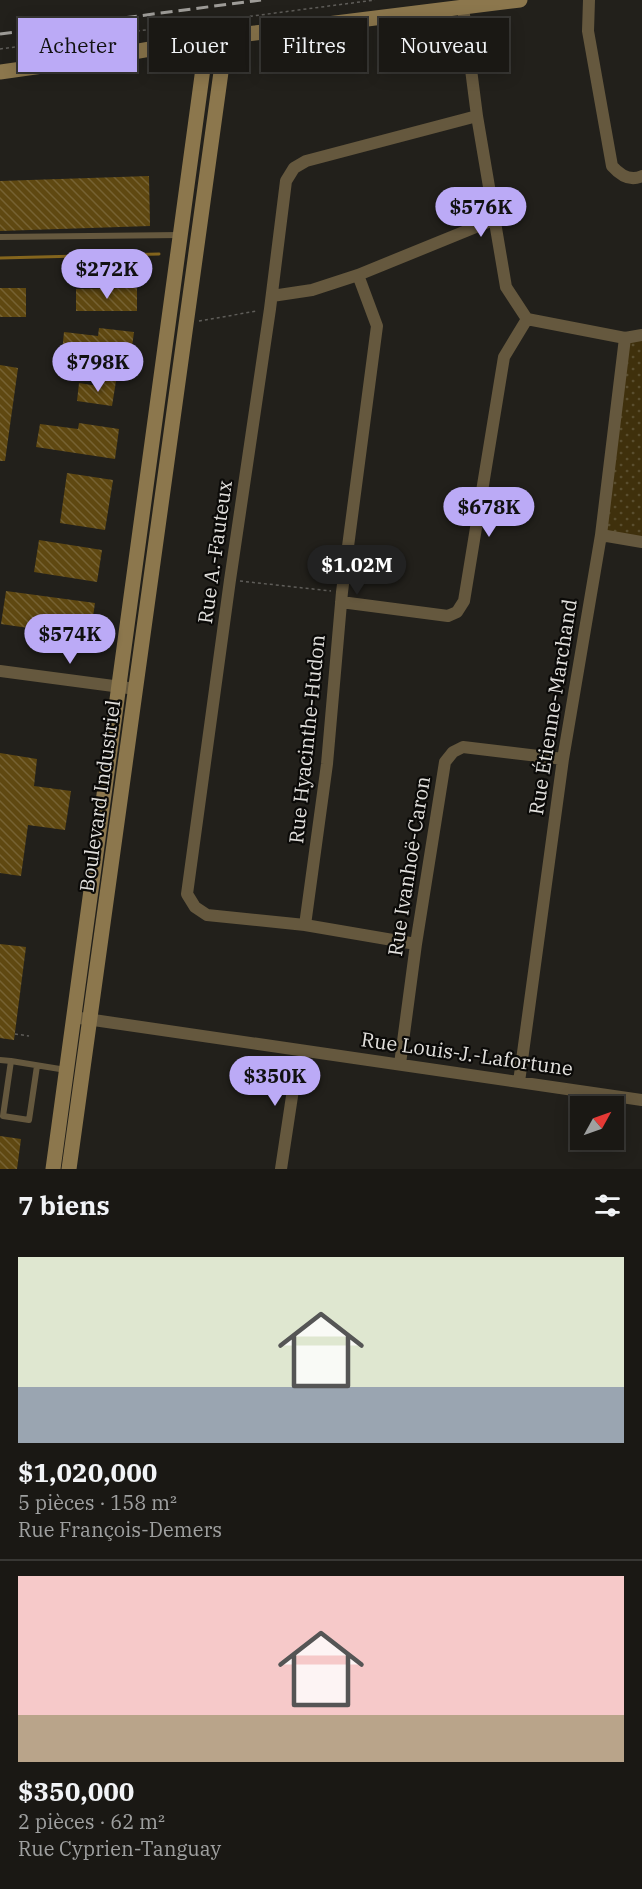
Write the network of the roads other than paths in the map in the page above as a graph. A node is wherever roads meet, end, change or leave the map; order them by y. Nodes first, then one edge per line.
1 (520, 0) edge
2 (589, 0) edge
3 (463, 7) junction
4 (249, 33) edge
5 (149, 49) edge
6 (0, 72) edge
7 (203, 72) edge
8 (221, 72) edge
9 (477, 116) junction
10 (642, 176) edge
11 (493, 220) junction
12 (0, 237) edge
13 (180, 238) junction
14 (198, 244) junction
15 (358, 275) junction
16 (174, 285) junction
17 (192, 287) junction
18 (271, 303) junction
19 (527, 319) junction
20 (642, 335) edge
21 (625, 338) junction
22 (161, 380) junction
23 (178, 382) junction
24 (147, 478) junction
25 (165, 482) junction
26 (601, 535) junction
27 (642, 542) edge
28 (138, 545) junction
29 (156, 548) junction
30 (132, 586) junction
31 (150, 590) junction
32 (342, 597) junction
33 (0, 671) edge
34 (118, 687) junction
35 (136, 689) junction
36 (563, 759) junction
37 (305, 925) junction
38 (84, 939) junction
39 (101, 940) junction
40 (416, 944) junction
41 (73, 1017) junction
42 (90, 1019) junction
43 (299, 1050) junction
44 (0, 1060) edge
45 (11, 1061) junction
46 (400, 1064) junction
47 (37, 1066) junction
48 (66, 1070) junction
49 (519, 1082) junction
50 (642, 1100) edge
51 (53, 1169) edge
52 (69, 1169) edge
53 (281, 1169) edge

1 - 3 street
2 - 10 street
3 - 4 street
3 - 9 street
5 - 6 street
7 - 13 street, Boulevard Industriel
8 - 14 street, Boulevard Industriel
9 - 11 street
9 - 18 street, Rue A.-Fauteux
11 - 15 street
11 - 19 street
12 - 13 lane
13 - 14 street
13 - 16 street, Boulevard Industriel
14 - 17 street, Boulevard Industriel
15 - 18 street
15 - 32 street, Rue Hyacinthe-Hudon
16 - 17 street
16 - 22 street, Boulevard Industriel
17 - 23 street, Boulevard Industriel
18 - 37 street, Rue A.-Fauteux
19 - 21 street
19 - 32 street
20 - 21 street
21 - 26 street, Rue Étienne-Marchand
22 - 23 street
22 - 24 street, Boulevard Industriel
23 - 25 street, Boulevard Industriel
24 - 25 street
24 - 28 street, Boulevard Industriel
25 - 29 street, Boulevard Industriel
26 - 27 street
26 - 36 street, Rue Étienne-Marchand
28 - 29 street
28 - 30 street, Boulevard Industriel
29 - 31 street, Boulevard Industriel
30 - 31 street
30 - 34 street, Boulevard Industriel
31 - 35 street, Boulevard Industriel
32 - 37 street, Rue Hyacinthe-Hudon
33 - 34 street
34 - 35 street
34 - 38 street, Boulevard Industriel
35 - 39 street, Boulevard Industriel
36 - 40 street, Rue Ivanhoë-Caron
36 - 49 street, Rue Étienne-Marchand
37 - 40 street, Rue A.-Fauteux
38 - 39 street
38 - 41 street, Boulevard Industriel
39 - 42 street, Boulevard Industriel
40 - 46 street, Rue Ivanhoë-Caron
41 - 42 street, Rue Louis-J.-Lafortune
41 - 48 street, Boulevard Industriel
42 - 43 street, Rue Louis-J.-Lafortune
42 - 52 street, Boulevard Industriel
43 - 46 street, Rue Louis-J.-Lafortune
43 - 53 street
44 - 45 lane
45 - 47 lane
45 - 47 lane
46 - 49 street, Rue Louis-J.-Lafortune
47 - 48 lane
48 - 51 street, Boulevard Industriel
49 - 50 street, Rue Louis-J.-Lafortune

